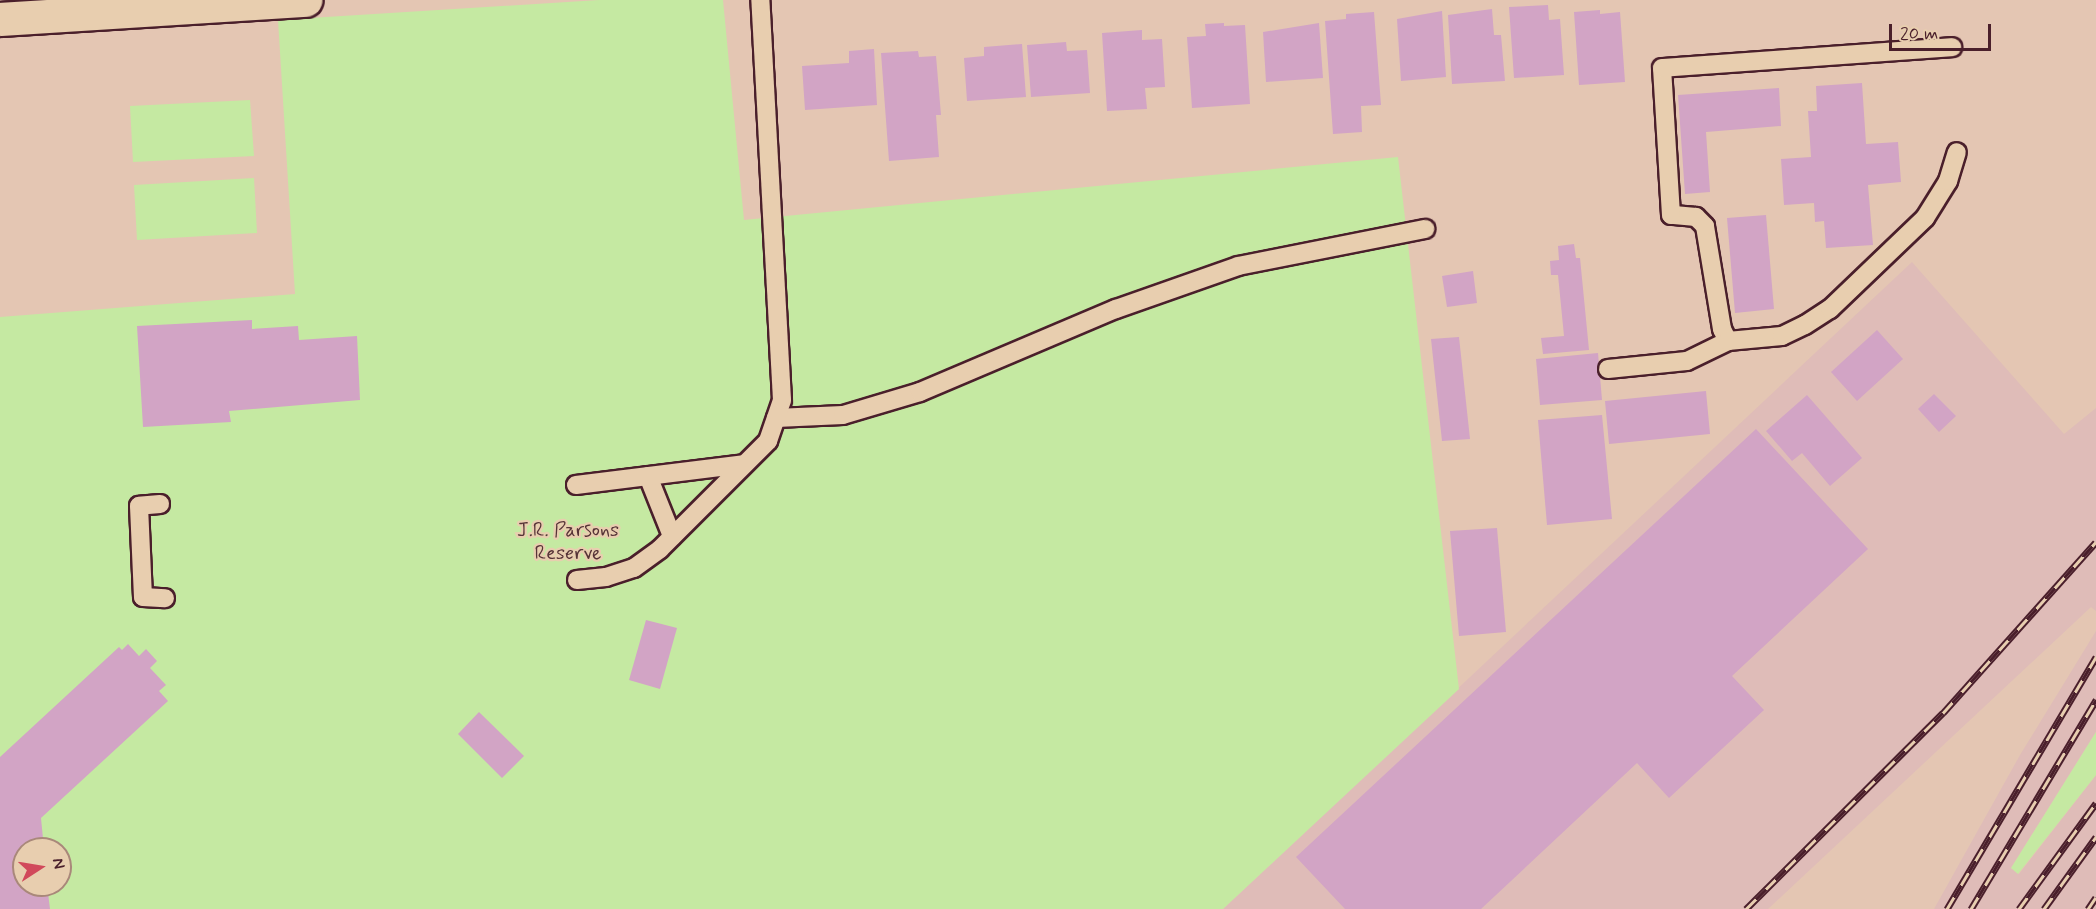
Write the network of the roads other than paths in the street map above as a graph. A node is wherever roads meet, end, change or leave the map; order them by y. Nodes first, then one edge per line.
1 (296, 0) edge
2 (304, 0) edge
3 (760, 0) edge
4 (0, 19) edge
5 (1952, 47) dead end
6 (1957, 152) dead end
7 (1425, 229) dead end
8 (1728, 341) junction
9 (1608, 369) dead end
10 (776, 418) junction
11 (744, 464) junction
12 (648, 476) junction
13 (576, 485) dead end
14 (160, 504) dead end
15 (672, 536) junction
16 (577, 580) dead end
17 (165, 598) dead end

1 - 2 street
1 - 4 street
3 - 10 lane
5 - 8 lane
6 - 8 lane
7 - 10 lane
8 - 9 lane
10 - 11 lane
11 - 12 lane
11 - 15 lane
12 - 13 lane
12 - 15 lane
14 - 17 lane
15 - 16 lane

